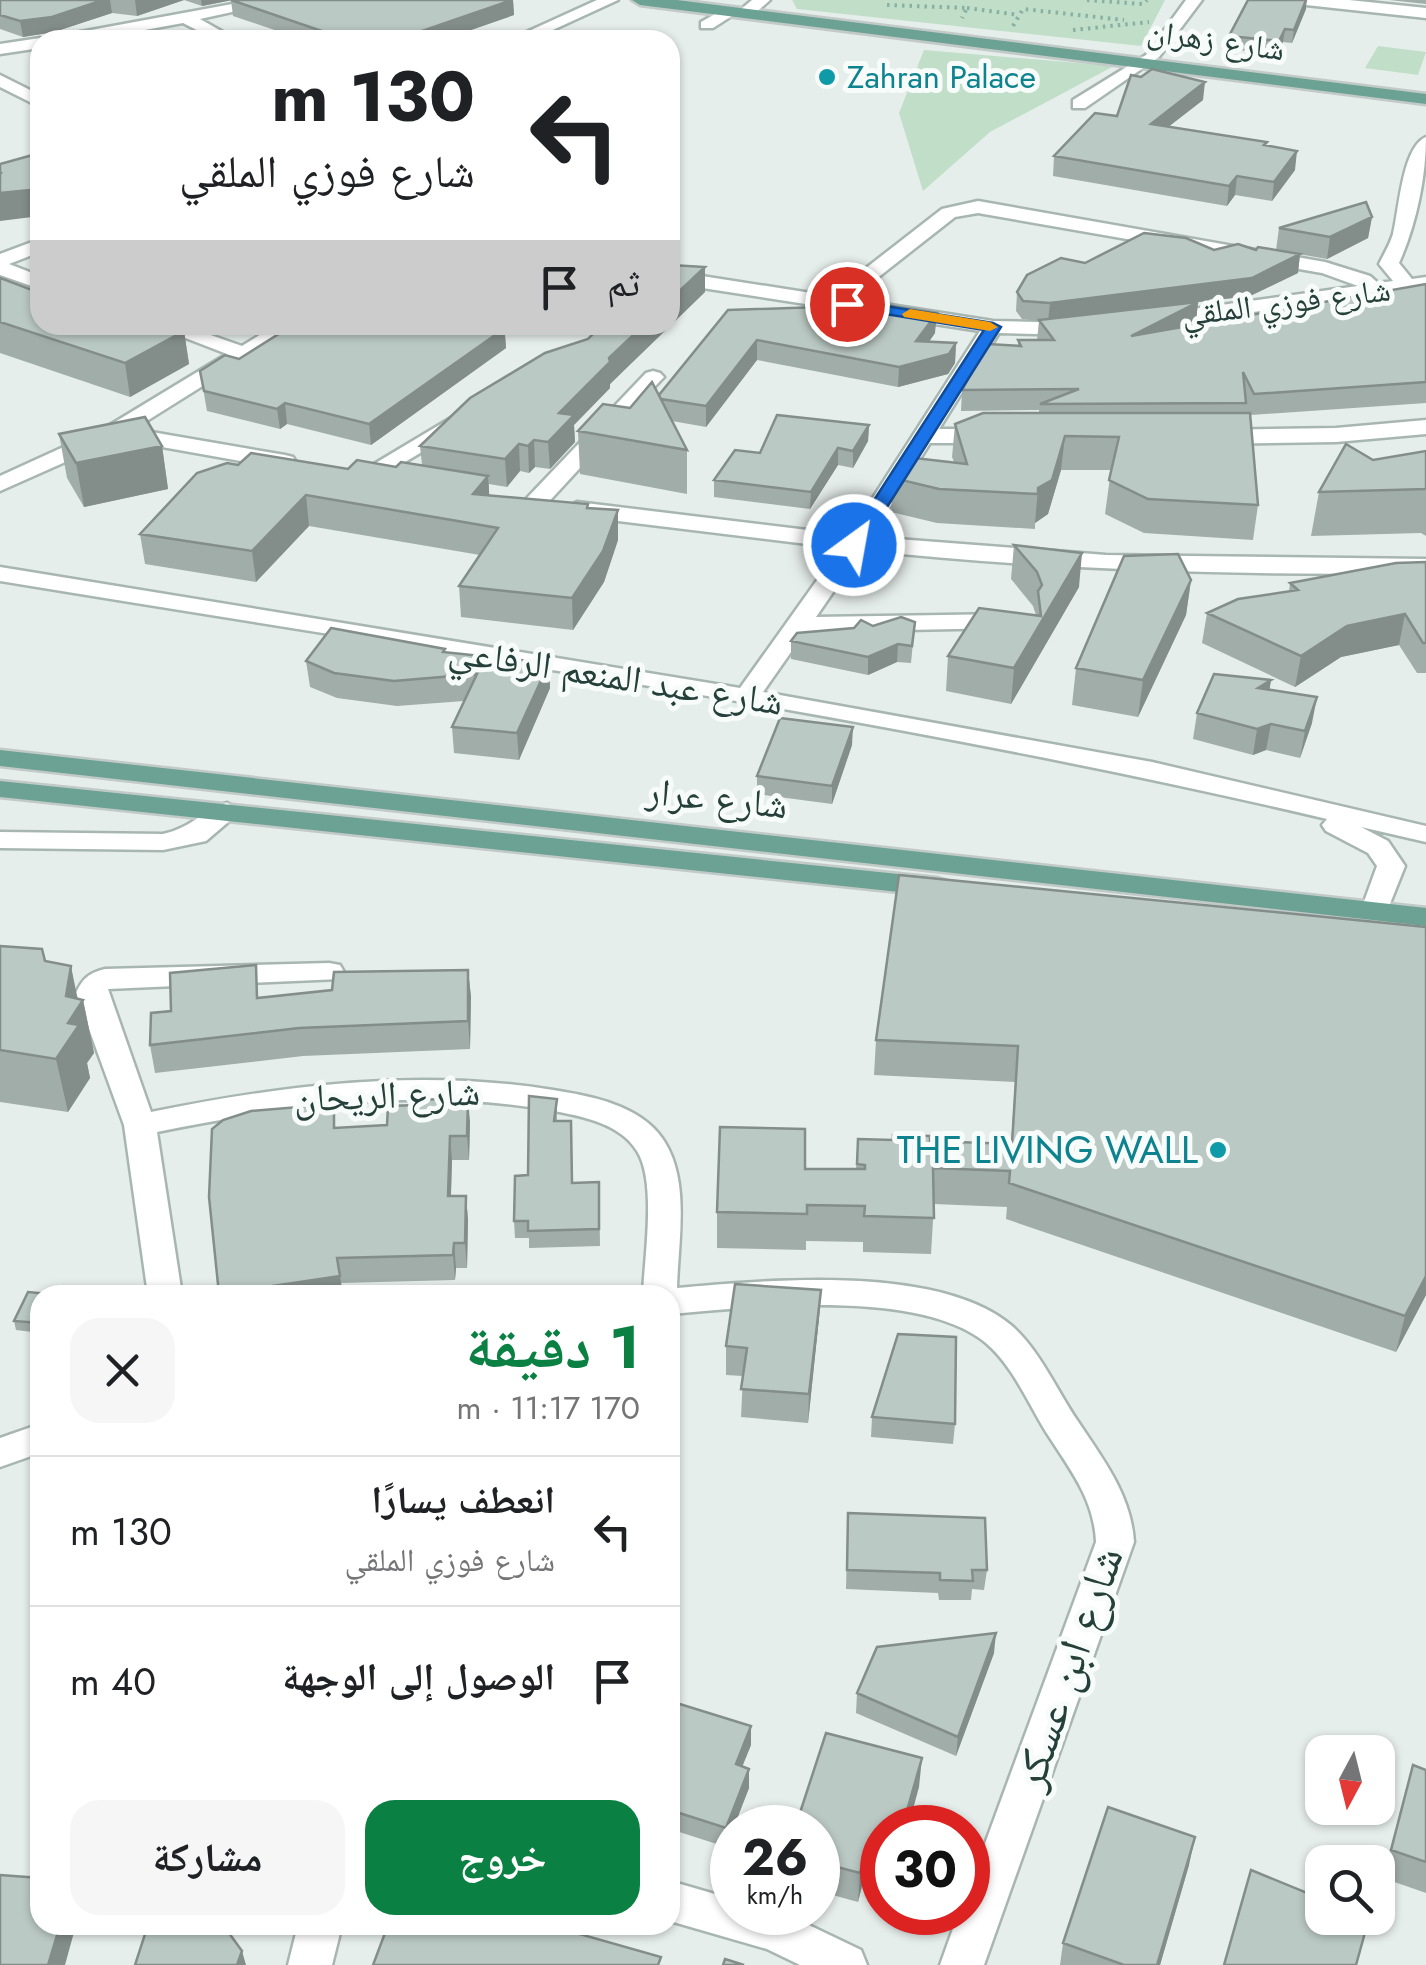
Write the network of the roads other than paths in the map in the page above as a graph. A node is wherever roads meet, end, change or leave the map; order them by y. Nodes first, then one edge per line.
1 (279, 0) edge
2 (610, 0) edge
3 (640, 0) edge
4 (706, 0) edge
5 (1194, 0) edge
6 (1306, 0) edge
7 (1331, 1) edge
8 (748, 8) edge
9 (1426, 13) edge
10 (190, 20) junction
11 (708, 26) dead end
12 (127, 30) edge
13 (210, 30) edge
14 (540, 30) edge
15 (30, 44) edge
16 (0, 49) edge
17 (1150, 57) junction
18 (0, 80) edge
19 (1426, 90) edge
20 (30, 96) edge
21 (1426, 98) edge
22 (1079, 104) dead end
23 (1426, 142) edge
24 (30, 249) edge
25 (0, 265) edge
26 (30, 278) edge
27 (680, 278) edge
28 (1417, 285) edge
29 (1375, 291) junction
30 (810, 298) junction
31 (1131, 322) edge
32 (993, 327) junction
33 (1094, 327) edge
34 (191, 335) edge
35 (274, 335) edge
36 (244, 353) junction
37 (653, 376) dead end
38 (474, 411) edge
39 (1426, 427) edge
40 (113, 432) junction
41 (923, 436) junction
42 (1021, 436) edge
43 (1198, 437) edge
44 (307, 466) edge
45 (403, 482) edge
46 (0, 484) edge
47 (854, 545) junction
48 (1426, 566) edge
49 (0, 574) edge
50 (1023, 621) edge
51 (795, 625) junction
52 (747, 697) junction
53 (0, 758) edge
54 (1230, 786) junction
55 (0, 789) edge
56 (227, 811) junction
57 (1426, 834) edge
58 (0, 840) edge
59 (1376, 910) junction
60 (1426, 917) edge
61 (1406, 943) edge
62 (329, 972) edge
63 (140, 1125) junction
64 (163, 1285) edge
65 (660, 1285) edge
66 (680, 1300) edge
67 (30, 1442) edge
68 (0, 1453) edge
69 (680, 1904) edge
70 (318, 1935) edge
71 (310, 1965) edge
72 (845, 1965) edge
73 (962, 1965) edge

1 - 10 street
2 - 14 street
3 - 8 main road, شارع زهران
4 - 8 main road, شارع زهران
5 - 17 street
6 - 7 street
7 - 9 street
8 - 11 street
8 - 17 main road, شارع زهران
10 - 12 street
10 - 13 street
15 - 16 street
17 - 19 main road, شارع زهران
17 - 21 main road, شارع زهران
17 - 22 street
18 - 20 street
23 - 28 street
24 - 25 street
25 - 26 street
27 - 30 street
28 - 29 street, شارع فوزي الملقي
29 - 30 street
29 - 31 street, شارع فوزي الملقي
30 - 32 street
32 - 33 street
32 - 41 street
34 - 36 street
35 - 36 street
36 - 40 street
37 - 47 street
38 - 45 street
39 - 43 street
40 - 44 street
40 - 46 street
41 - 42 street
41 - 47 street
47 - 48 street
47 - 51 street
49 - 52 street, شارع عبد المنعم الرفاعي
50 - 51 street
51 - 52 street
52 - 54 street, شارع عبد المنعم الرفاعي
53 - 59 main road, شارع عرار
54 - 57 street, شارع عبد المنعم الرفاعي
54 - 59 street, شارع عبد المنعم الرفاعي
55 - 56 main road, شارع عرار
56 - 58 street
56 - 61 main road, شارع عرار
59 - 60 main road, شارع عرار
62 - 63 street
63 - 64 street
63 - 65 street, شارع الريحان
66 - 73 street, شارع ابن عسكر
67 - 68 street
69 - 72 street
70 - 71 street

